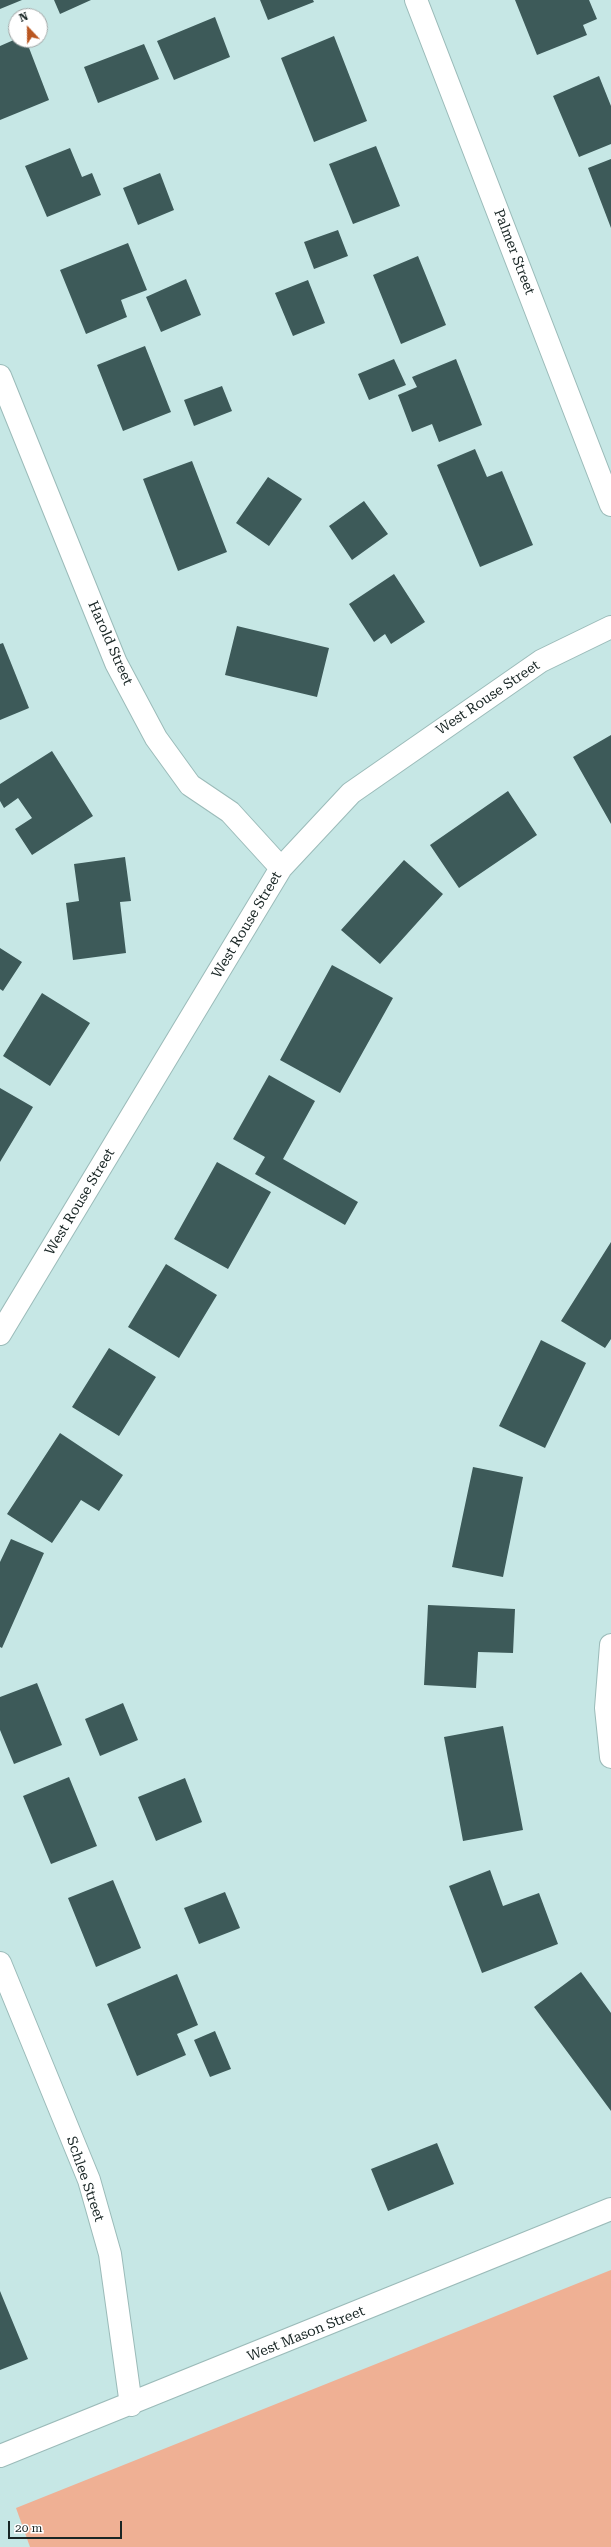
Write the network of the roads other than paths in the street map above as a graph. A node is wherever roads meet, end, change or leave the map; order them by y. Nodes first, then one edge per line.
1 (416, 0) edge
2 (0, 376) edge
3 (611, 505) edge
4 (611, 627) edge
5 (281, 868) junction
6 (0, 1334) edge
7 (611, 1645) edge
8 (611, 1757) edge
9 (0, 1963) edge
10 (611, 2209) edge
11 (131, 2405) junction
12 (0, 2456) edge

1 - 3 street, Palmer Street
2 - 5 street, Harold Street
4 - 5 street, West Rouse Street
5 - 6 street, West Rouse Street
7 - 8 street
9 - 11 street, Schlee Street
10 - 11 street, West Mason Street
11 - 12 street, West Mason Street

